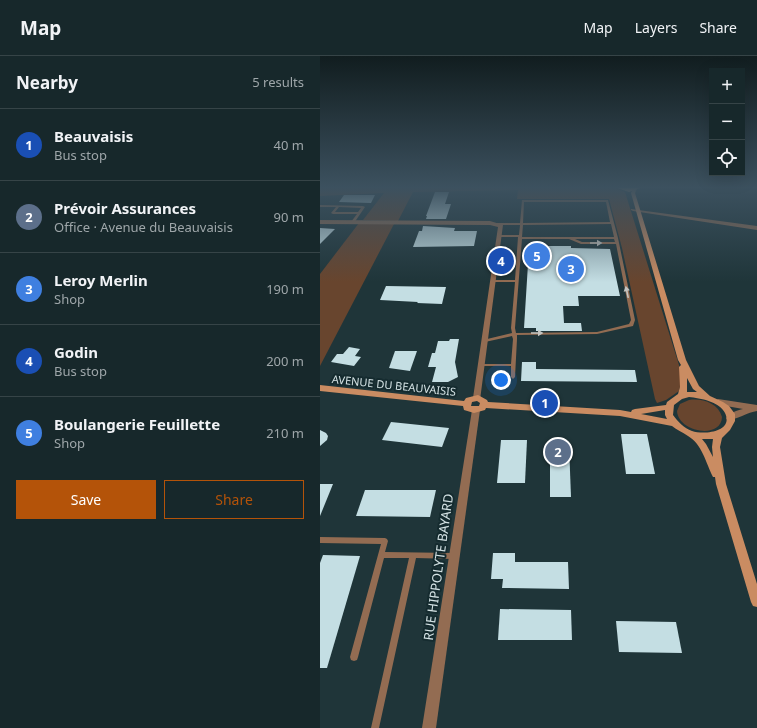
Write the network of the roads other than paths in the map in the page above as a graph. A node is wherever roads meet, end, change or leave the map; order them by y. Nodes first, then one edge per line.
1 (355, 219) edge
2 (521, 219) edge
3 (611, 219) edge
4 (639, 219) edge
5 (699, 219) edge
6 (320, 222) edge
7 (353, 222) junction
8 (521, 223) junction
9 (612, 223) junction
10 (496, 224) junction
11 (757, 228) edge
12 (500, 236) junction
13 (521, 237) junction
14 (570, 238) junction
15 (616, 238) junction
16 (617, 243) junction
17 (494, 281) junction
18 (517, 281) junction
19 (513, 334) junction
20 (485, 341) junction
21 (682, 360) junction
22 (482, 365) junction
23 (514, 365) junction
24 (513, 377) dead end
25 (320, 388) edge
26 (682, 396) junction
27 (706, 396) junction
28 (477, 398) joint
29 (718, 402) junction
30 (476, 406) junction
31 (669, 407) junction
32 (757, 408) edge
33 (620, 413) junction
34 (730, 418) junction
35 (674, 423) junction
36 (721, 433) junction
37 (691, 434) junction
38 (721, 484) junction
39 (320, 540) edge
40 (381, 555) junction
41 (413, 555) junction
42 (454, 556) junction
43 (757, 602) edge
44 (354, 657) dead end
45 (375, 728) edge
46 (429, 728) edge

1 - 7 lane
2 - 8 lane
3 - 9 lane
4 - 21 main road
5 - 11 street
6 - 7 street
7 - 10 street
8 - 9 lane
8 - 10 lane
8 - 13 lane
9 - 15 lane
10 - 12 street
12 - 13 lane
12 - 17 street
13 - 14 lane
13 - 18 lane
14 - 15 lane
14 -> 16 lane
15 - 16 lane
19 -> 16 lane
17 - 18 lane
17 - 20 street
18 - 19 lane
19 - 20 lane
19 - 23 lane
20 - 22 street
21 - 26 main road
21 - 27 main road
22 - 23 lane
22 - 28 street
23 - 24 lane
25 - 30 main road, AVENUE DU BEAUVAISIS
26 - 27 main road
26 - 31 main road
27 - 29 main road
28 - 30 main road
29 - 32 street
29 - 34 main road
30 - 33 main road, AVENUE DU BEAUVAISIS
30 - 42 street, RUE HIPPOLYTE BAYARD
31 - 33 main road, AVENUE DU BEAUVAISIS
31 - 35 main road
32 - 34 street
33 - 35 main road, AVENUE DU BEAUVAISIS
34 - 36 main road
35 - 37 main road
36 - 37 main road
36 - 38 main road
37 - 38 main road
38 - 43 main road
39 - 40 lane
40 - 41 lane
40 - 44 lane
41 - 42 lane
41 - 45 lane
42 - 46 street, RUE HIPPOLYTE BAYARD

